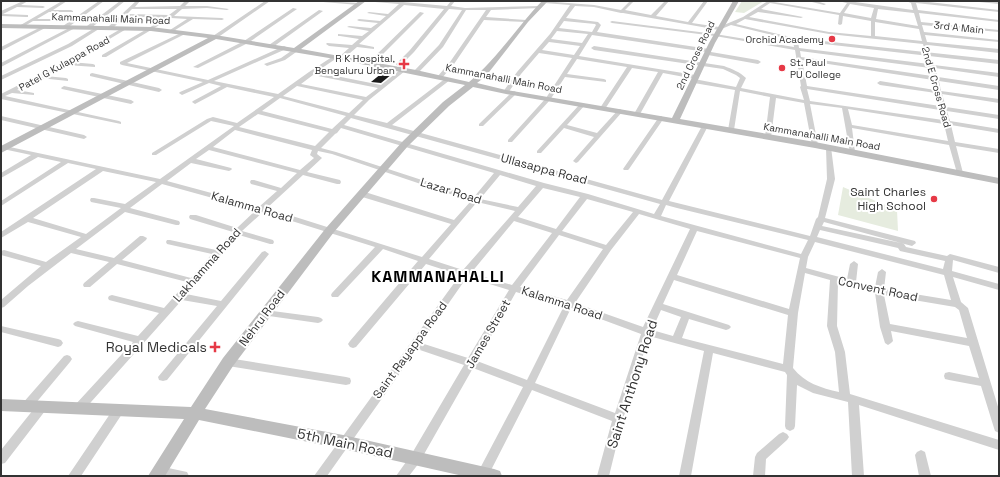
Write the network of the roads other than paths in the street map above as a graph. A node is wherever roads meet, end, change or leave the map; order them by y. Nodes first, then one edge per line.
1 (26, 1) edge
2 (65, 1) edge
3 (102, 1) edge
4 (123, 1) edge
5 (138, 1) edge
6 (188, 1) edge
7 (214, 1) edge
8 (268, 1) edge
9 (323, 1) edge
10 (375, 1) edge
11 (453, 1) edge
12 (482, 1) edge
13 (497, 1) edge
14 (513, 1) edge
15 (632, 1) edge
16 (667, 1) edge
17 (706, 1) edge
18 (736, 1) edge
19 (770, 1) edge
20 (810, 1) edge
21 (840, 1) edge
22 (911, 1) edge
23 (979, 1) edge
24 (145, 2) edge
25 (361, 2) edge
26 (881, 2) edge
27 (403, 3) junction
28 (543, 3) edge
29 (584, 3) edge
30 (849, 3) junction
31 (999, 3) edge
32 (824, 4) dead end
33 (573, 5) junction
34 (16, 6) junction
35 (182, 6) junction
36 (43, 7) dead end
37 (207, 7) junction
38 (448, 7) junction
39 (876, 7) junction
40 (886, 7) junction
41 (133, 8) junction
42 (465, 8) junction
43 (510, 8) junction
44 (227, 9) dead end
45 (295, 9) dead end
46 (477, 9) junction
47 (491, 9) junction
48 (807, 9) junction
49 (49, 10) junction
50 (757, 10) junction
51 (71, 11) dead end
52 (321, 11) dead end
53 (999, 11) edge
54 (621, 12) junction
55 (916, 12) junction
56 (369, 13) dead end
57 (422, 13) dead end
58 (1, 14) edge
59 (124, 15) junction
60 (389, 15) junction
61 (841, 15) junction
62 (26, 16) dead end
63 (171, 16) junction
64 (652, 17) junction
65 (801, 17) junction
66 (192, 18) junction
67 (482, 18) junction
68 (745, 18) junction
69 (222, 19) dead end
70 (563, 19) junction
71 (33, 20) junction
72 (58, 20) dead end
73 (359, 20) dead end
74 (873, 20) junction
75 (526, 21) junction
76 (999, 21) edge
77 (381, 22) junction
78 (612, 22) dead end
79 (689, 24) junction
80 (731, 24) junction
81 (840, 24) dead end
82 (21, 26) junction
83 (45, 26) junction
84 (2, 27) edge
85 (65, 27) junction
86 (75, 27) junction
87 (88, 27) junction
88 (100, 27) junction
89 (349, 27) dead end
90 (795, 27) junction
91 (110, 28) junction
92 (126, 28) junction
93 (921, 28) junction
94 (151, 29) junction
95 (556, 29) junction
96 (372, 30) junction
97 (172, 31) junction
98 (999, 31) edge
99 (717, 32) junction
100 (183, 33) junction
101 (593, 33) junction
102 (340, 35) dead end
103 (215, 37) junction
104 (363, 38) junction
105 (873, 38) junction
106 (795, 39) junction
107 (548, 40) junction
108 (999, 41) edge
109 (246, 42) junction
110 (925, 43) junction
111 (329, 44) dead end
112 (583, 45) junction
113 (270, 46) junction
114 (354, 46) junction
115 (284, 48) junction
116 (372, 48) dead end
117 (594, 48) dead end
118 (797, 48) junction
119 (1, 49) edge
120 (296, 50) junction
121 (539, 52) junction
122 (709, 52) junction
123 (999, 52) edge
124 (928, 54) junction
125 (104, 56) dead end
126 (338, 57) junction
127 (574, 57) junction
128 (798, 58) junction
129 (758, 62) dead end
130 (999, 62) edge
131 (66, 63) junction
132 (267, 64) dead end
133 (370, 64) junction
134 (702, 64) junction
135 (1, 65) edge
136 (93, 66) dead end
137 (932, 66) junction
138 (196, 67) dead end
139 (630, 67) junction
140 (152, 69) junction
141 (403, 70) junction
142 (416, 72) junction
143 (661, 72) junction
144 (311, 73) junction
145 (563, 75) junction
146 (999, 75) edge
147 (92, 76) dead end
148 (41, 77) junction
149 (1, 78) edge
150 (444, 78) junction
151 (936, 78) junction
152 (695, 79) junction
153 (66, 80) dead end
154 (208, 81) junction
155 (604, 81) dead end
156 (128, 82) junction
157 (880, 83) dead end
158 (295, 84) junction
159 (469, 84) junction
160 (227, 85) junction
161 (383, 87) junction
162 (803, 87) junction
163 (64, 88) dead end
164 (999, 88) edge
165 (738, 89) junction
166 (12, 90) junction
167 (159, 90) dead end
168 (510, 92) junction
169 (938, 92) junction
170 (182, 93) dead end
171 (32, 94) dead end
172 (1, 96) edge
173 (104, 96) junction
174 (277, 96) junction
175 (772, 96) junction
176 (548, 99) junction
177 (367, 100) junction
178 (999, 101) edge
179 (131, 102) dead end
180 (195, 102) dead end
181 (806, 102) junction
182 (582, 105) junction
183 (845, 107) junction
184 (603, 108) junction
185 (944, 108) junction
186 (620, 111) junction
187 (73, 112) junction
188 (256, 112) junction
189 (637, 114) junction
190 (350, 116) junction
191 (999, 117) edge
192 (1, 118) edge
193 (661, 118) junction
194 (675, 120) junction
195 (119, 123) dead end
196 (948, 123) junction
197 (481, 125) dead end
198 (387, 126) junction
199 (563, 126) junction
200 (705, 126) junction
201 (849, 126) junction
202 (236, 127) junction
203 (43, 128) junction
204 (338, 129) junction
205 (731, 130) junction
206 (999, 131) edge
207 (416, 133) junction
208 (599, 136) junction
209 (768, 137) junction
210 (84, 138) dead end
211 (510, 141) dead end
212 (952, 143) junction
213 (405, 144) junction
214 (815, 145) junction
215 (206, 147) junction
216 (2, 148) edge
217 (830, 148) junction
218 (316, 149) junction
219 (999, 151) edge
220 (539, 152) dead end
221 (852, 152) junction
222 (154, 154) dead end
223 (36, 156) junction
224 (189, 160) junction
225 (67, 161) junction
226 (576, 161) dead end
227 (103, 168) junction
228 (229, 169) dead end
229 (626, 169) dead end
230 (382, 170) junction
231 (302, 172) junction
232 (498, 173) junction
233 (960, 173) junction
234 (1, 176) edge
235 (160, 181) junction
236 (999, 181) edge
237 (254, 182) dead end
238 (337, 182) dead end
239 (541, 185) junction
240 (281, 190) junction
241 (362, 194) junction
242 (585, 196) junction
243 (94, 200) dead end
244 (476, 200) junction
245 (664, 202) junction
246 (1, 204) edge
247 (126, 208) junction
248 (261, 209) junction
249 (520, 210) junction
250 (638, 211) junction
251 (657, 216) junction
252 (194, 217) dead end
253 (513, 218) junction
254 (27, 219) junction
255 (457, 222) junction
256 (176, 223) dead end
257 (819, 223) junction
258 (694, 228) junction
259 (330, 230) junction
260 (237, 232) junction
261 (558, 232) junction
262 (1, 236) edge
263 (88, 237) junction
264 (143, 238) dead end
265 (811, 239) junction
266 (170, 242) dead end
267 (270, 242) dead end
268 (912, 243) dead end
269 (381, 246) junction
270 (608, 248) junction
271 (70, 250) junction
272 (4, 253) dead end
273 (217, 253) junction
274 (264, 254) dead end
275 (804, 257) junction
276 (949, 259) junction
277 (116, 261) junction
278 (425, 261) junction
279 (854, 264) dead end
280 (49, 266) junction
281 (801, 269) junction
282 (999, 270) edge
283 (882, 272) dead end
284 (948, 273) junction
285 (465, 274) junction
286 (672, 276) junction
287 (834, 279) junction
288 (193, 280) junction
289 (851, 284) junction
290 (87, 285) dead end
291 (999, 287) edge
292 (514, 288) junction
293 (879, 291) junction
294 (335, 295) dead end
295 (5, 296) edge
296 (179, 296) junction
297 (112, 298) dead end
298 (222, 304) junction
299 (569, 304) junction
300 (957, 304) junction
301 (1, 305) edge
302 (658, 306) junction
303 (165, 311) junction
304 (266, 313) junction
305 (793, 313) junction
306 (686, 316) junction
307 (318, 320) dead end
308 (78, 324) dead end
309 (726, 327) dead end
310 (885, 327) junction
311 (1, 329) edge
312 (646, 332) junction
313 (140, 340) junction
314 (676, 340) junction
315 (888, 341) dead end
316 (58, 342) dead end
317 (974, 343) junction
318 (353, 344) dead end
319 (414, 344) junction
320 (709, 349) junction
321 (67, 359) dead end
322 (228, 362) junction
323 (471, 363) junction
324 (790, 372) junction
325 (949, 376) dead end
326 (163, 377) dead end
327 (346, 381) dead end
328 (986, 383) junction
329 (529, 386) junction
330 (849, 398) junction
331 (1, 405) edge
332 (26, 407) junction
333 (41, 408) junction
334 (79, 408) junction
335 (118, 411) junction
336 (195, 413) junction
337 (618, 419) junction
338 (790, 426) dead end
339 (999, 428) edge
340 (783, 437) dead end
341 (343, 442) junction
342 (999, 445) edge
343 (921, 455) dead end
344 (1, 459) edge
345 (416, 459) junction
346 (158, 474) edge
347 (486, 475) edge
348 (74, 476) edge
349 (183, 476) edge
350 (320, 476) edge
351 (402, 476) edge
352 (603, 476) edge
353 (685, 476) edge
354 (759, 476) edge
355 (858, 476) edge
356 (925, 476) edge

1 - 34 street
2 - 49 street
3 - 85 street
4 - 87 street
5 - 24 street
5 - 41 street
6 - 35 street
7 - 37 street
8 - 103 street
9 - 25 street
10 - 27 street
11 - 38 street
12 - 46 street
13 - 47 street
14 - 43 street
15 - 54 street
16 - 64 street
17 - 79 street
18 - 99 street, 2nd Cross Road
19 - 48 street
19 - 50 street
20 - 32 street
21 - 30 street
22 - 53 street
22 - 55 street, 2nd E Cross Road
23 - 31 street
25 - 120 street
26 - 40 street
27 - 38 street
27 - 60 street
28 - 33 street
28 - 43 street
28 - 75 street, Nehru Road
29 - 33 street
29 - 54 street
30 - 39 street
30 - 61 street
33 - 70 street
34 - 36 street
34 - 58 street
35 - 37 street
35 - 41 street
35 - 63 street
37 - 44 street
37 - 66 street
38 - 42 street
38 - 141 street
39 - 40 street
39 - 74 street
40 - 55 street
41 - 59 street
42 - 46 street
42 - 142 street
43 - 47 street
45 - 109 street
46 - 47 street
47 - 67 street
48 - 61 street
48 - 65 street
49 - 51 street
49 - 71 street
50 - 65 street
50 - 68 street
52 - 113 street
54 - 64 street
55 - 76 street
55 - 93 street, 2nd E Cross Road
56 - 60 street
57 - 133 street
58 - 62 street
59 - 63 street
59 - 91 street
60 - 77 street
61 - 74 street
61 - 81 street
63 - 66 street
63 - 94 street
64 - 79 street
65 - 90 street
66 - 69 street
66 - 97 street
67 - 75 street
67 - 150 street
68 - 80 street
68 - 90 street
70 - 95 street
70 - 101 street
71 - 72 street
71 - 82 street
73 - 77 street
74 - 93 street
74 - 105 street
75 - 159 street, Nehru Road
77 - 96 street
78 - 99 street
79 - 99 street
80 - 99 street
80 - 106 street
82 - 83 street, Kammanahalli Main Road
82 - 84 street, Kammanahalli Main Road
83 - 85 street, Kammanahalli Main Road
83 - 119 street
85 - 86 street, Kammanahalli Main Road
86 - 87 street, Kammanahalli Main Road
86 - 135 street
87 - 88 street, Kammanahalli Main Road
88 - 91 street, Kammanahalli Main Road
88 - 149 street
89 - 96 street
90 - 105 street
91 - 92 street, Kammanahalli Main Road
92 - 94 street, Kammanahalli Main Road
92 - 131 street, Patel G Kulappa Road
93 - 98 street, 3rd A Main
93 - 108 street
93 - 110 street, 2nd E Cross Road
94 - 97 street, Kammanahalli Main Road
94 - 125 street
95 - 101 street
95 - 107 street
96 - 104 street
97 - 100 street, Kammanahalli Main Road
99 - 118 street
99 - 122 street, 2nd Cross Road
100 - 103 street, Kammanahalli Main Road
100 - 140 street, Ullasappa Road
101 - 112 street
101 - 122 street
102 - 104 street
103 - 109 street, Kammanahalli Main Road
103 - 140 street
104 - 114 street
105 - 110 street
106 - 118 street
106 - 124 street
107 - 112 street
107 - 121 street
109 - 113 street, Kammanahalli Main Road
109 - 138 street
110 - 123 street
110 - 124 street, 2nd E Cross Road
111 - 114 street
112 - 127 street
113 - 115 street, Kammanahalli Main Road
114 - 116 street
114 - 126 street
115 - 120 street, Kammanahalli Main Road
115 - 154 street
117 - 134 street
118 - 128 street
118 - 137 street
120 - 126 street, Kammanahalli Main Road
120 - 132 street
121 - 127 street
121 - 168 street
122 - 129 street
122 - 134 street, 2nd Cross Road
124 - 130 street
124 - 137 street, 2nd E Cross Road
126 - 133 street, Kammanahalli Main Road
126 - 144 street
127 - 139 street
127 - 145 street
128 - 151 street
128 - 162 street
131 - 136 street
131 - 148 street, Patel G Kulappa Road
133 - 141 street, Kammanahalli Main Road
134 - 152 street, 2nd Cross Road
134 - 165 street
137 - 146 street
137 - 151 street, 2nd E Cross Road
139 - 143 street
139 - 184 street
140 - 154 street, Ullasappa Road
140 - 156 street
141 - 142 street, Kammanahalli Main Road
141 - 161 street
142 - 150 street, Kammanahalli Main Road
143 - 152 street
143 - 189 street
144 - 158 street
144 - 161 street
145 - 155 street
145 - 176 street
147 - 156 street
148 - 153 street
148 - 166 street, Patel G Kulappa Road
150 - 159 street, Kammanahalli Main Road
150 - 198 street
151 - 164 street
151 - 169 street, 2nd E Cross Road
152 - 165 street
152 - 194 street, 2nd Cross Road
154 - 160 street, Ullasappa Road
154 - 170 street
156 - 167 street
156 - 173 street
157 - 169 street
158 - 174 street
158 - 177 street
159 - 168 street, Kammanahalli Main Road
159 - 207 street, Nehru Road
160 - 174 street, Ullasappa Road
160 - 180 street
161 - 177 street
162 - 181 street
162 - 185 street
163 - 173 street
165 - 175 street
165 - 205 street
166 - 171 street
166 - 172 street, Patel G Kulappa Road
168 - 176 street, Kammanahalli Main Road
168 - 197 street
169 - 178 street
169 - 185 street, 2nd E Cross Road
172 - 187 street
173 - 179 street
173 - 187 street
174 - 188 street
174 - 190 street, Ullasappa Road
175 - 181 street
175 - 209 street
176 - 182 street, Kammanahalli Main Road
176 - 211 street
177 - 190 street
181 - 183 street
181 - 214 street
182 - 184 street, Kammanahalli Main Road
182 - 199 street
183 - 196 street
183 - 201 street
184 - 186 street, Kammanahalli Main Road
185 - 191 street
185 - 196 street, 2nd E Cross Road
186 - 189 street, Kammanahalli Main Road
186 - 208 street
187 - 195 street
187 - 203 street
188 - 202 street
188 - 204 street
189 - 193 street, Kammanahalli Main Road
190 - 198 street, Ullasappa Road
190 - 204 street
192 - 203 street
193 - 194 street, Kammanahalli Main Road
193 - 229 street
194 - 200 street, Kammanahalli Main Road
196 - 206 street
196 - 212 street, 2nd E Cross Road
198 - 207 street, Ullasappa Road
199 - 208 street
199 - 220 street
200 - 205 street, Kammanahalli Main Road
200 - 245 street
201 - 212 street
201 - 221 street
202 - 215 street
202 - 218 street
202 - 222 street
203 - 210 street
203 - 216 street
204 - 213 street
204 - 218 street
205 - 209 street, Kammanahalli Main Road
207 - 213 street, Nehru Road
207 - 245 street, Ullasappa Road
208 - 226 street
209 - 214 street, Kammanahalli Main Road
212 - 219 street
212 - 233 street, 2nd E Cross Road
213 - 230 street, Nehru Road
213 - 232 street
214 - 217 street, Kammanahalli Main Road
215 - 224 street
215 - 231 street
216 - 223 street, Kalamma Road
217 - 221 street, Kammanahalli Main Road
217 - 257 street
218 - 230 street
218 - 231 street, Lakhamma Road
221 - 233 street, Kammanahalli Main Road
223 - 225 street, Kalamma Road
223 - 234 street
224 - 228 street
224 - 235 street
225 - 227 street, Kalamma Road
225 - 246 street
227 - 235 street, Kalamma Road
227 - 254 street
230 - 241 street, Nehru Road
230 - 244 street, Lazar Road
231 - 238 street
231 - 240 street, Lakhamma Road
232 - 239 street
232 - 244 street
233 - 236 street, Kammanahalli Main Road
235 - 247 street
235 - 248 street, Kalamma Road
237 - 240 street
239 - 242 street
239 - 249 street, Saint Rayappa Road
240 - 248 street, Lakhamma Road
241 - 255 street
241 - 259 street, Nehru Road
242 - 250 street
242 - 261 street, James Street
243 - 247 street
244 - 249 street, Lazar Road
244 - 255 street
245 - 251 street
245 - 265 street, Ullasappa Road
247 - 256 street
247 - 263 street
248 - 259 street, Kalamma Road
248 - 260 street, Lakhamma Road
249 - 253 street, Saint Rayappa Road
250 - 251 street
250 - 270 street
251 - 258 street
252 - 260 street
253 - 261 street
253 - 285 street, Saint Rayappa Road
254 - 262 street
254 - 263 street
255 - 278 street
257 - 265 street
257 - 268 street
257 - 276 street
258 - 275 street
258 - 286 street, Saint Anthony Road
259 - 269 street, Kalamma Road
259 - 304 street, Nehru Road
260 - 267 street
260 - 273 street, Lakhamma Road
261 - 270 street
261 - 292 street, James Street
263 - 271 street
264 - 277 street
265 - 275 street
265 - 284 street, Ullasappa Road
266 - 273 street
269 - 278 street, Kalamma Road
269 - 294 street
270 - 299 street
271 - 277 street
271 - 280 street
272 - 280 street
273 - 288 street, Lakhamma Road
274 - 298 street
275 - 281 street
276 - 282 street
276 - 284 street
277 - 288 street
277 - 290 street
278 - 285 street, Kalamma Road
278 - 318 street
279 - 289 street
280 - 295 street
281 - 287 street, Convent Road
281 - 305 street
283 - 293 street
284 - 291 street, Ullasappa Road
284 - 300 street
285 - 292 street, Kalamma Road
285 - 319 street, Saint Rayappa Road
286 - 302 street, Saint Anthony Road
286 - 305 street
287 - 289 street, Convent Road
287 - 330 street
288 - 296 street, Lakhamma Road
289 - 293 street, Convent Road
292 - 299 street, Kalamma Road
292 - 323 street, James Street
293 - 300 street, Convent Road
293 - 310 street
295 - 301 street
296 - 298 street
296 - 303 street, Lakhamma Road
297 - 303 street
298 - 326 street
299 - 312 street, Kalamma Road
299 - 329 street
300 - 317 street
302 - 306 street
302 - 312 street, Saint Anthony Road
303 - 313 street, Lakhamma Road
304 - 307 street
304 - 322 street, Nehru Road
305 - 324 street
306 - 309 street
306 - 314 street
308 - 313 street
310 - 315 street
310 - 317 street
311 - 316 street
312 - 314 street, Kalamma Road
312 - 337 street, Saint Anthony Road
313 - 334 street, Lakhamma Road
314 - 320 street, Kalamma Road
317 - 328 street
319 - 323 street
319 - 341 street, Saint Rayappa Road
320 - 324 street, Kalamma Road
320 - 353 street
321 - 332 street
322 - 327 street
322 - 336 street, Nehru Road
323 - 329 street
323 - 345 street, James Street
324 - 330 street, Kalamma Road
324 - 338 street
325 - 328 street
328 - 339 street
329 - 337 street
329 - 347 street
330 - 342 street, Kalamma Road
330 - 355 street
331 - 332 street, 5th Main Road
332 - 333 street, 5th Main Road
333 - 334 street, 5th Main Road
333 - 344 street
334 - 335 street, 5th Main Road
335 - 336 street, 5th Main Road
335 - 348 street
336 - 341 street, 5th Main Road
336 - 346 street, Nehru Road
337 - 352 street, Saint Anthony Road
340 - 354 street
341 - 345 street, 5th Main Road
341 - 350 street, Saint Rayappa Road
343 - 356 street
345 - 347 street, 5th Main Road
345 - 351 street, James Street
346 - 349 street

